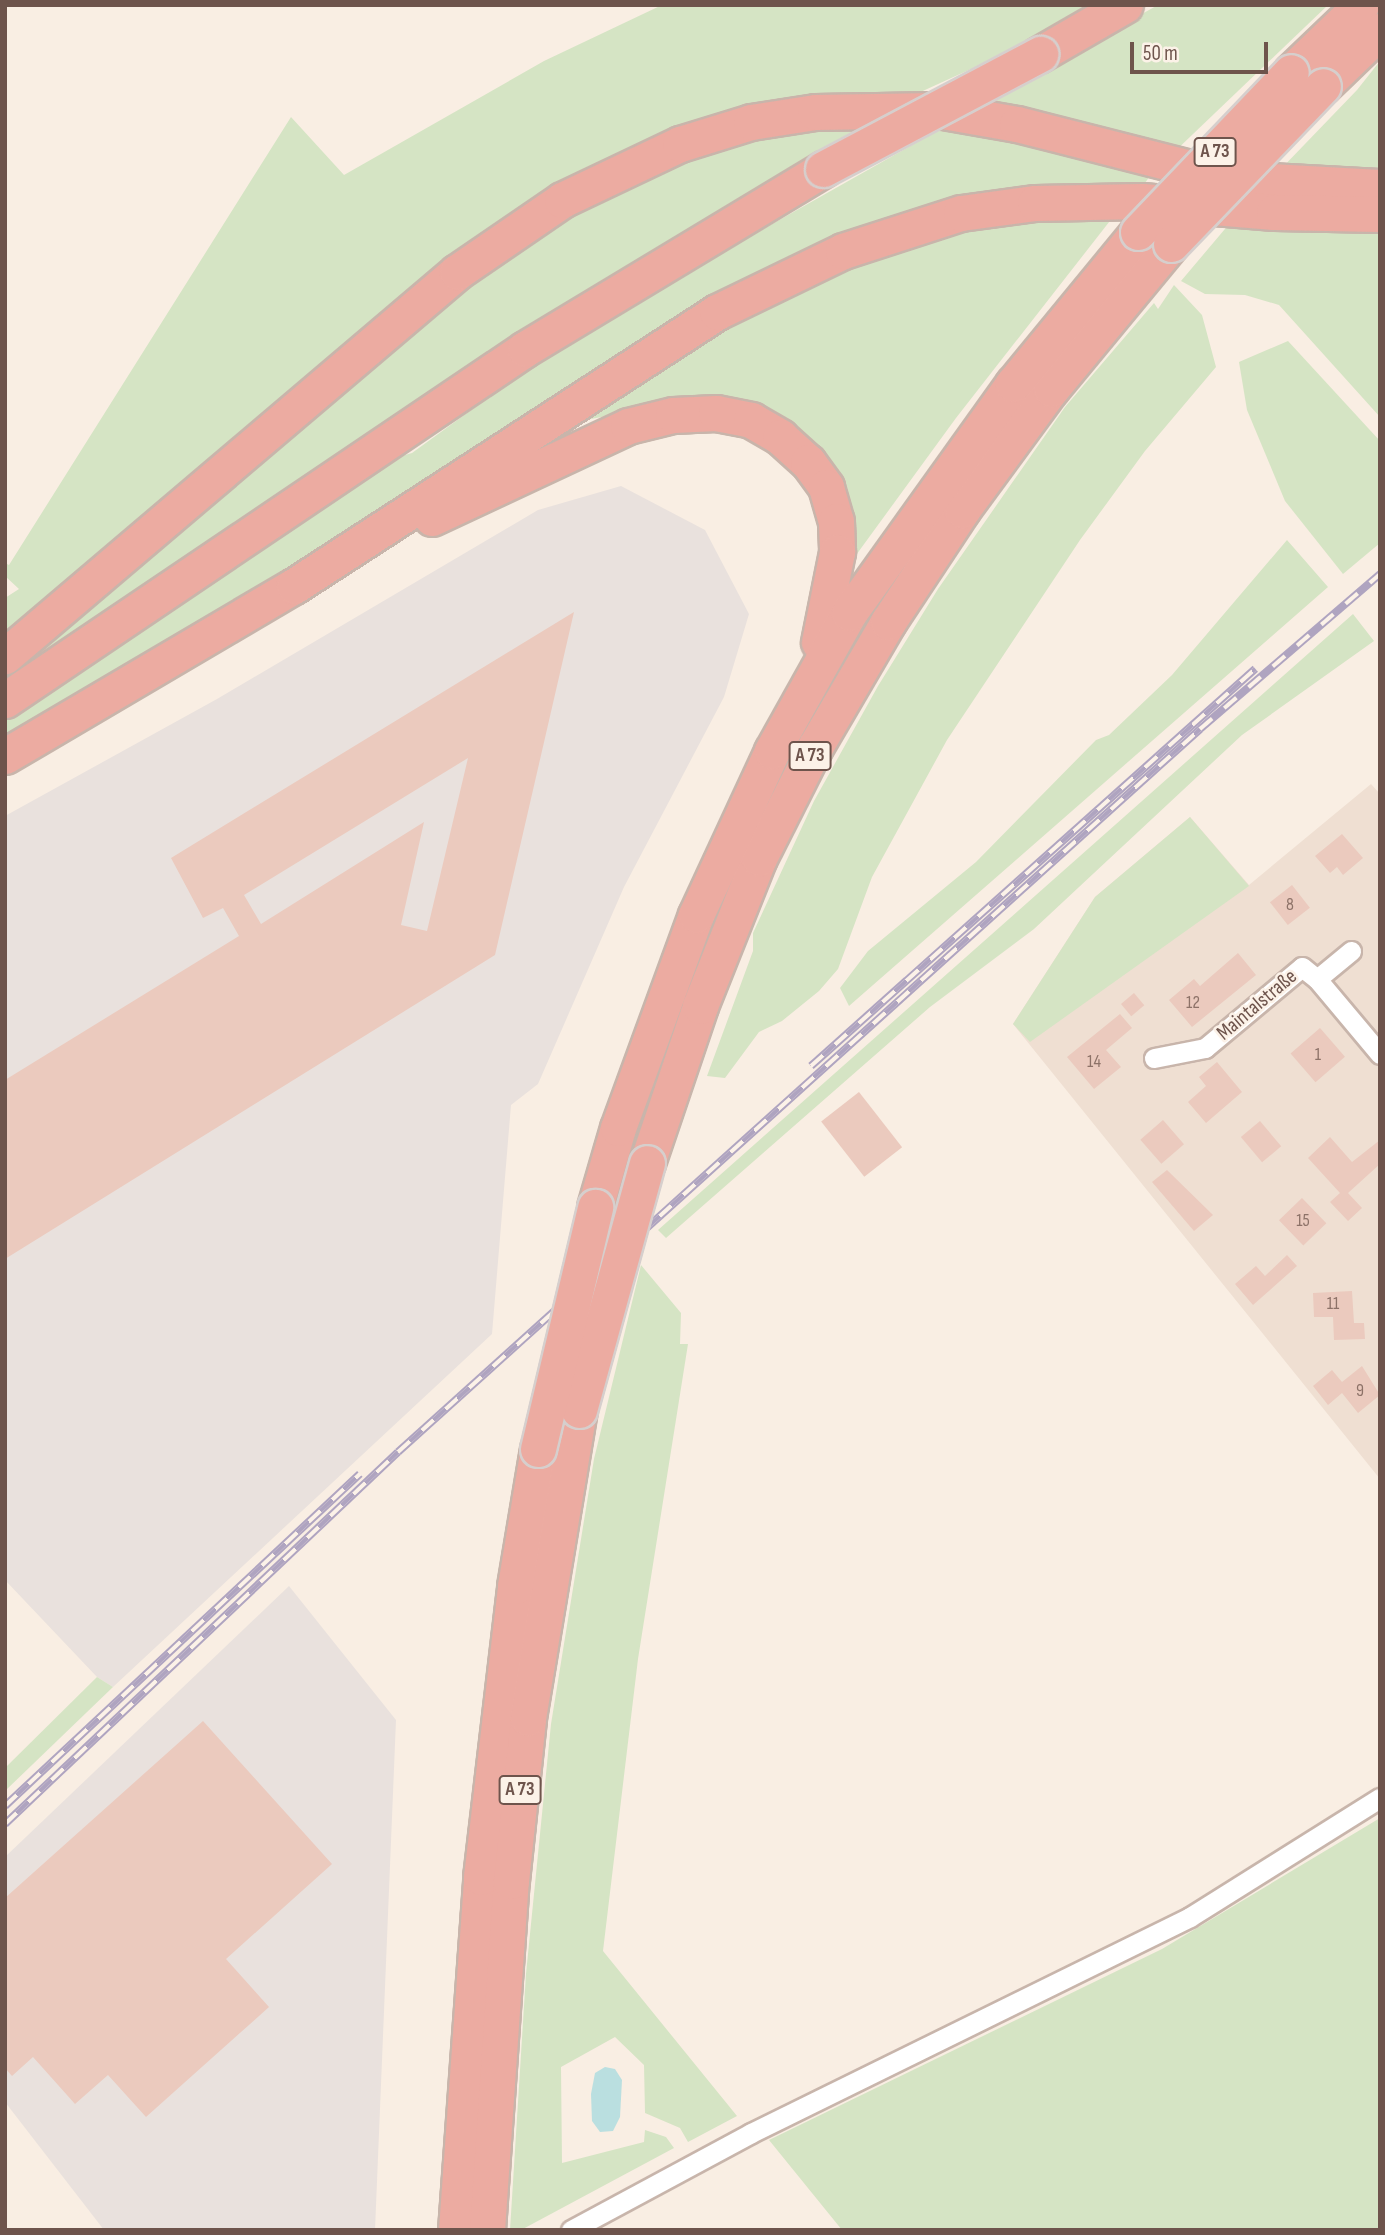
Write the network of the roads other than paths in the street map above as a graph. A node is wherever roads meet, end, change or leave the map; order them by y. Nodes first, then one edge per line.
1 (1125, 5) edge
2 (1361, 5) edge
3 (1380, 31) edge
4 (1380, 187) edge
5 (1380, 214) edge
6 (294, 586) junction
7 (5, 656) edge
8 (802, 698) junction
9 (5, 700) edge
10 (5, 756) edge
11 (1351, 951) dead end
12 (1317, 979) junction
13 (1380, 1054) edge
14 (1154, 1058) dead end
15 (1380, 1798) edge
16 (456, 2230) edge
17 (487, 2230) edge
18 (571, 2230) edge

1 - 9 highway, bridge
2 - 8 highway, A 73, bridge
3 - 17 highway, A 73, bridge
4 - 7 highway
5 - 6 highway
6 - 8 highway
6 - 10 highway
8 - 16 highway, A 73, bridge
11 - 12 street, Maintalstraße
12 - 13 street, Maintalstraße
12 - 14 street, Maintalstraße
15 - 18 street

